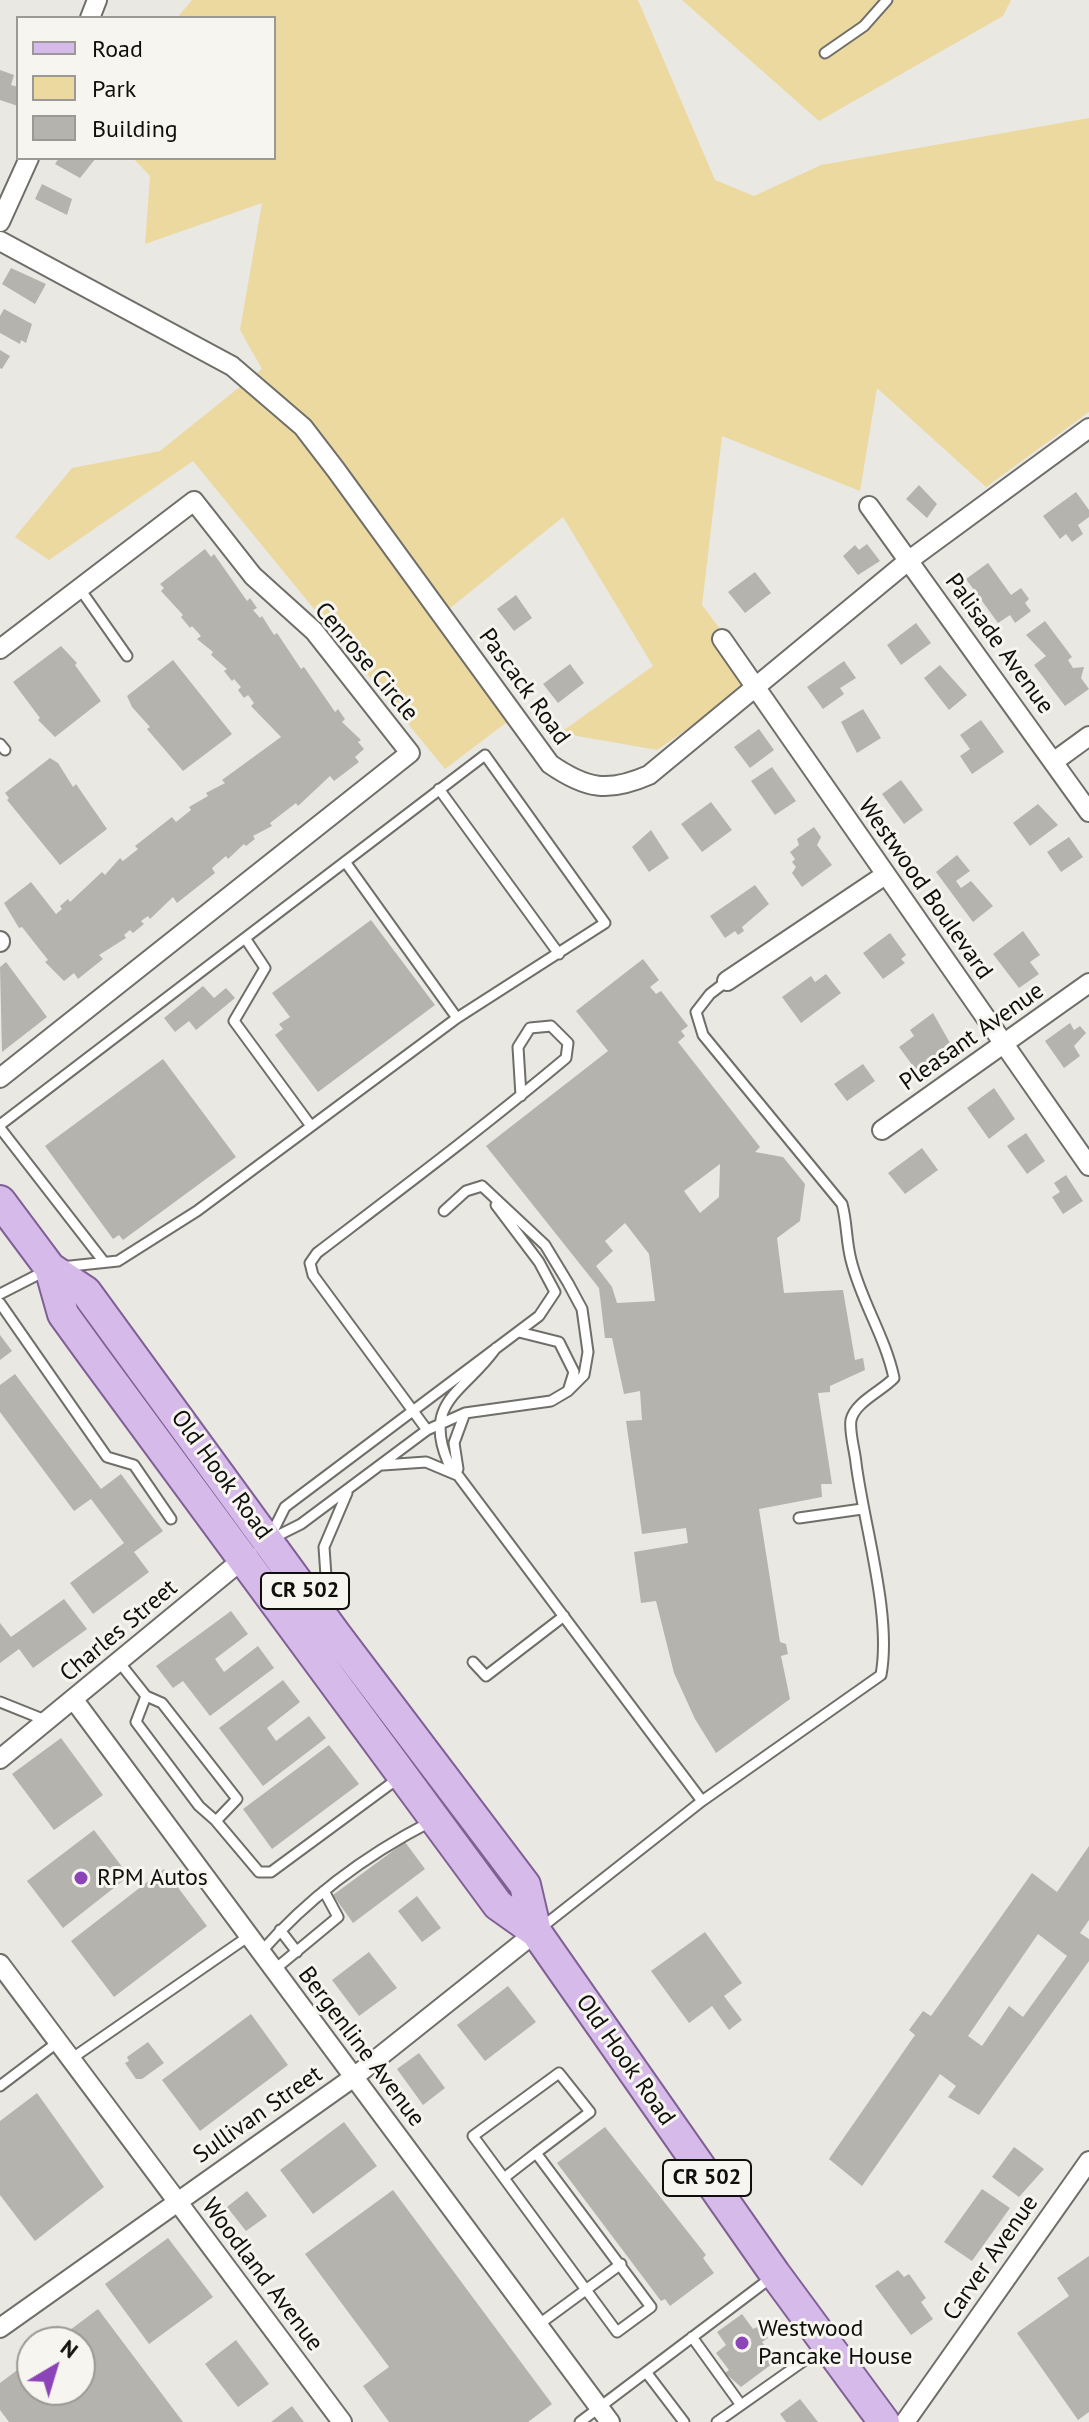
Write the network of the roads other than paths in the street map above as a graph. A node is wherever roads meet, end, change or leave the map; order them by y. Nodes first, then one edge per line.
1 (887, 0) edge
2 (825, 53) dead end
3 (28, 160) edge
4 (0, 222) edge
5 (0, 241) edge
6 (1089, 428) edge
7 (869, 506) dead end
8 (908, 561) junction
9 (80, 589) junction
10 (722, 639) dead end
11 (0, 649) edge
12 (127, 656) dead end
13 (757, 685) junction
14 (1089, 736) edge
15 (1056, 760) junction
16 (439, 789) junction
17 (1089, 812) edge
18 (346, 863) junction
19 (885, 875) junction
20 (245, 938) junction
21 (559, 954) junction
22 (727, 981) joint
23 (1089, 983) edge
24 (457, 1018) junction
25 (1005, 1045) junction
26 (0, 1078) edge
27 (521, 1096) junction
28 (311, 1126) junction
29 (0, 1127) edge
30 (882, 1130) dead end
31 (1089, 1166) edge
32 (482, 1186) junction
33 (0, 1201) edge
34 (444, 1211) dead end
35 (104, 1262) junction
36 (50, 1268) junction
37 (0, 1294) edge
38 (0, 1303) edge
39 (519, 1332) junction
40 (496, 1348) junction
41 (568, 1391) junction
42 (412, 1410) junction
43 (465, 1413) junction
44 (437, 1425) junction
45 (427, 1430) junction
46 (381, 1466) junction
47 (460, 1476) junction
48 (348, 1489) junction
49 (862, 1509) junction
50 (799, 1518) dead end
51 (171, 1519) dead end
52 (269, 1539) junction
53 (242, 1560) junction
54 (564, 1616) junction
55 (336, 1635) junction
56 (119, 1662) junction
57 (473, 1662) dead end
58 (146, 1696) junction
59 (74, 1700) junction
60 (0, 1702) edge
61 (48, 1721) junction
62 (0, 1759) edge
63 (401, 1776) junction
64 (702, 1801) junction
65 (216, 1821) junction
66 (433, 1821) junction
67 (324, 1891) junction
68 (280, 1930) junction
69 (536, 1932) junction
70 (249, 1936) junction
71 (261, 1952) junction
72 (297, 1952) junction
73 (0, 1964) edge
74 (274, 1970) junction
75 (58, 2042) junction
76 (71, 2059) junction
77 (354, 2077) junction
78 (0, 2086) edge
79 (540, 2158) junction
80 (1086, 2176) edge
81 (504, 2178) junction
82 (178, 2202) junction
83 (621, 2264) junction
84 (775, 2274) junction
85 (587, 2290) junction
86 (538, 2325) junction
87 (0, 2327) edge
88 (692, 2337) junction
89 (827, 2345) junction
90 (646, 2372) junction
91 (741, 2405) junction
92 (605, 2414) edge
93 (342, 2422) edge
94 (580, 2422) edge
95 (684, 2422) edge
96 (717, 2422) edge
97 (884, 2422) edge
98 (905, 2422) edge

1 - 2 lane
3 - 4 street
5 - 13 street, Pascack Road
6 - 8 street, Pascack Road
7 - 8 street, Palisade Avenue
8 - 13 street, Pascack Road
8 - 15 street, Palisade Avenue
9 - 11 street, Cenrose Circle
9 - 12 lane
9 - 26 street, Cenrose Circle
10 - 13 street, Westwood Boulevard
13 - 19 street, Westwood Boulevard
14 - 15 street
15 - 17 street, Palisade Avenue
16 - 18 lane
16 - 21 lane
16 - 21 lane
18 - 20 lane
18 - 24 lane
19 - 22 street
19 - 25 street, Westwood Boulevard
20 - 28 lane
20 - 29 lane
21 - 24 lane
22 - 49 lane
23 - 25 street, Pleasant Avenue
24 - 28 lane
25 - 30 street, Pleasant Avenue
25 - 31 street, Westwood Boulevard
27 - 27 lane
27 - 42 lane
28 - 35 lane
29 - 35 lane
32 - 34 lane
32 - 39 lane
32 - 41 lane
33 - 36 main road, Old Hook Road / CR 502
35 - 36 lane
36 - 37 lane
36 - 52 main road, Old Hook Road / CR 502
36 - 53 main road, Old Hook Road / CR 502
38 - 51 lane
39 - 40 lane
39 - 41 lane
40 - 42 lane
40 - 44 lane
41 - 43 lane
42 - 45 lane
42 - 52 lane
43 - 44 lane
43 - 47 lane
44 - 45 lane
44 - 47 lane
45 - 46 lane
46 - 47 lane
46 - 48 lane
47 - 54 lane
48 - 52 lane
48 - 55 lane
49 - 50 lane
49 - 64 lane
52 - 53 street, Charles Street
52 - 55 main road, Old Hook Road / CR 502
53 - 56 street, Charles Street
53 - 63 main road, Old Hook Road / CR 502
54 - 57 lane
54 - 64 lane
55 - 69 main road, Old Hook Road / CR 502
56 - 58 lane
56 - 59 street, Charles Street
58 - 65 lane
58 - 65 lane
59 - 61 street, Charles Street
59 - 70 street, Bergenline Avenue
60 - 61 lane
61 - 62 street, Charles Street
63 - 65 lane
63 - 66 main road, Old Hook Road / CR 502
64 - 69 lane
66 - 67 lane
66 - 69 main road, Old Hook Road / CR 502
67 - 68 lane
67 - 72 lane
68 - 71 lane
68 - 72 lane
69 - 77 street, Sullivan Street
69 - 84 main road, Old Hook Road / CR 502
70 - 71 street, Bergenline Avenue
70 - 76 lane
71 - 74 street, Bergenline Avenue
72 - 74 lane
73 - 75 street, Woodland Avenue
74 - 77 street, Bergenline Avenue
75 - 76 street, Woodland Avenue
75 - 78 lane
76 - 82 street, Woodland Avenue
77 - 82 street, Sullivan Street
77 - 86 street, Bergenline Avenue
79 - 81 lane
79 - 81 lane
79 - 83 lane
80 - 98 street, Carver Avenue
81 - 85 lane
82 - 87 street, Sullivan Street
82 - 93 street, Woodland Avenue
83 - 85 lane
83 - 85 lane
84 - 88 lane
84 - 89 main road, Old Hook Road / CR 502
85 - 86 lane
86 - 92 street, Bergenline Avenue
88 - 90 lane
88 - 91 lane
89 - 91 lane
89 - 97 main road, Old Hook Road / CR 502
90 - 92 lane
90 - 95 lane
91 - 96 lane
92 - 94 lane

